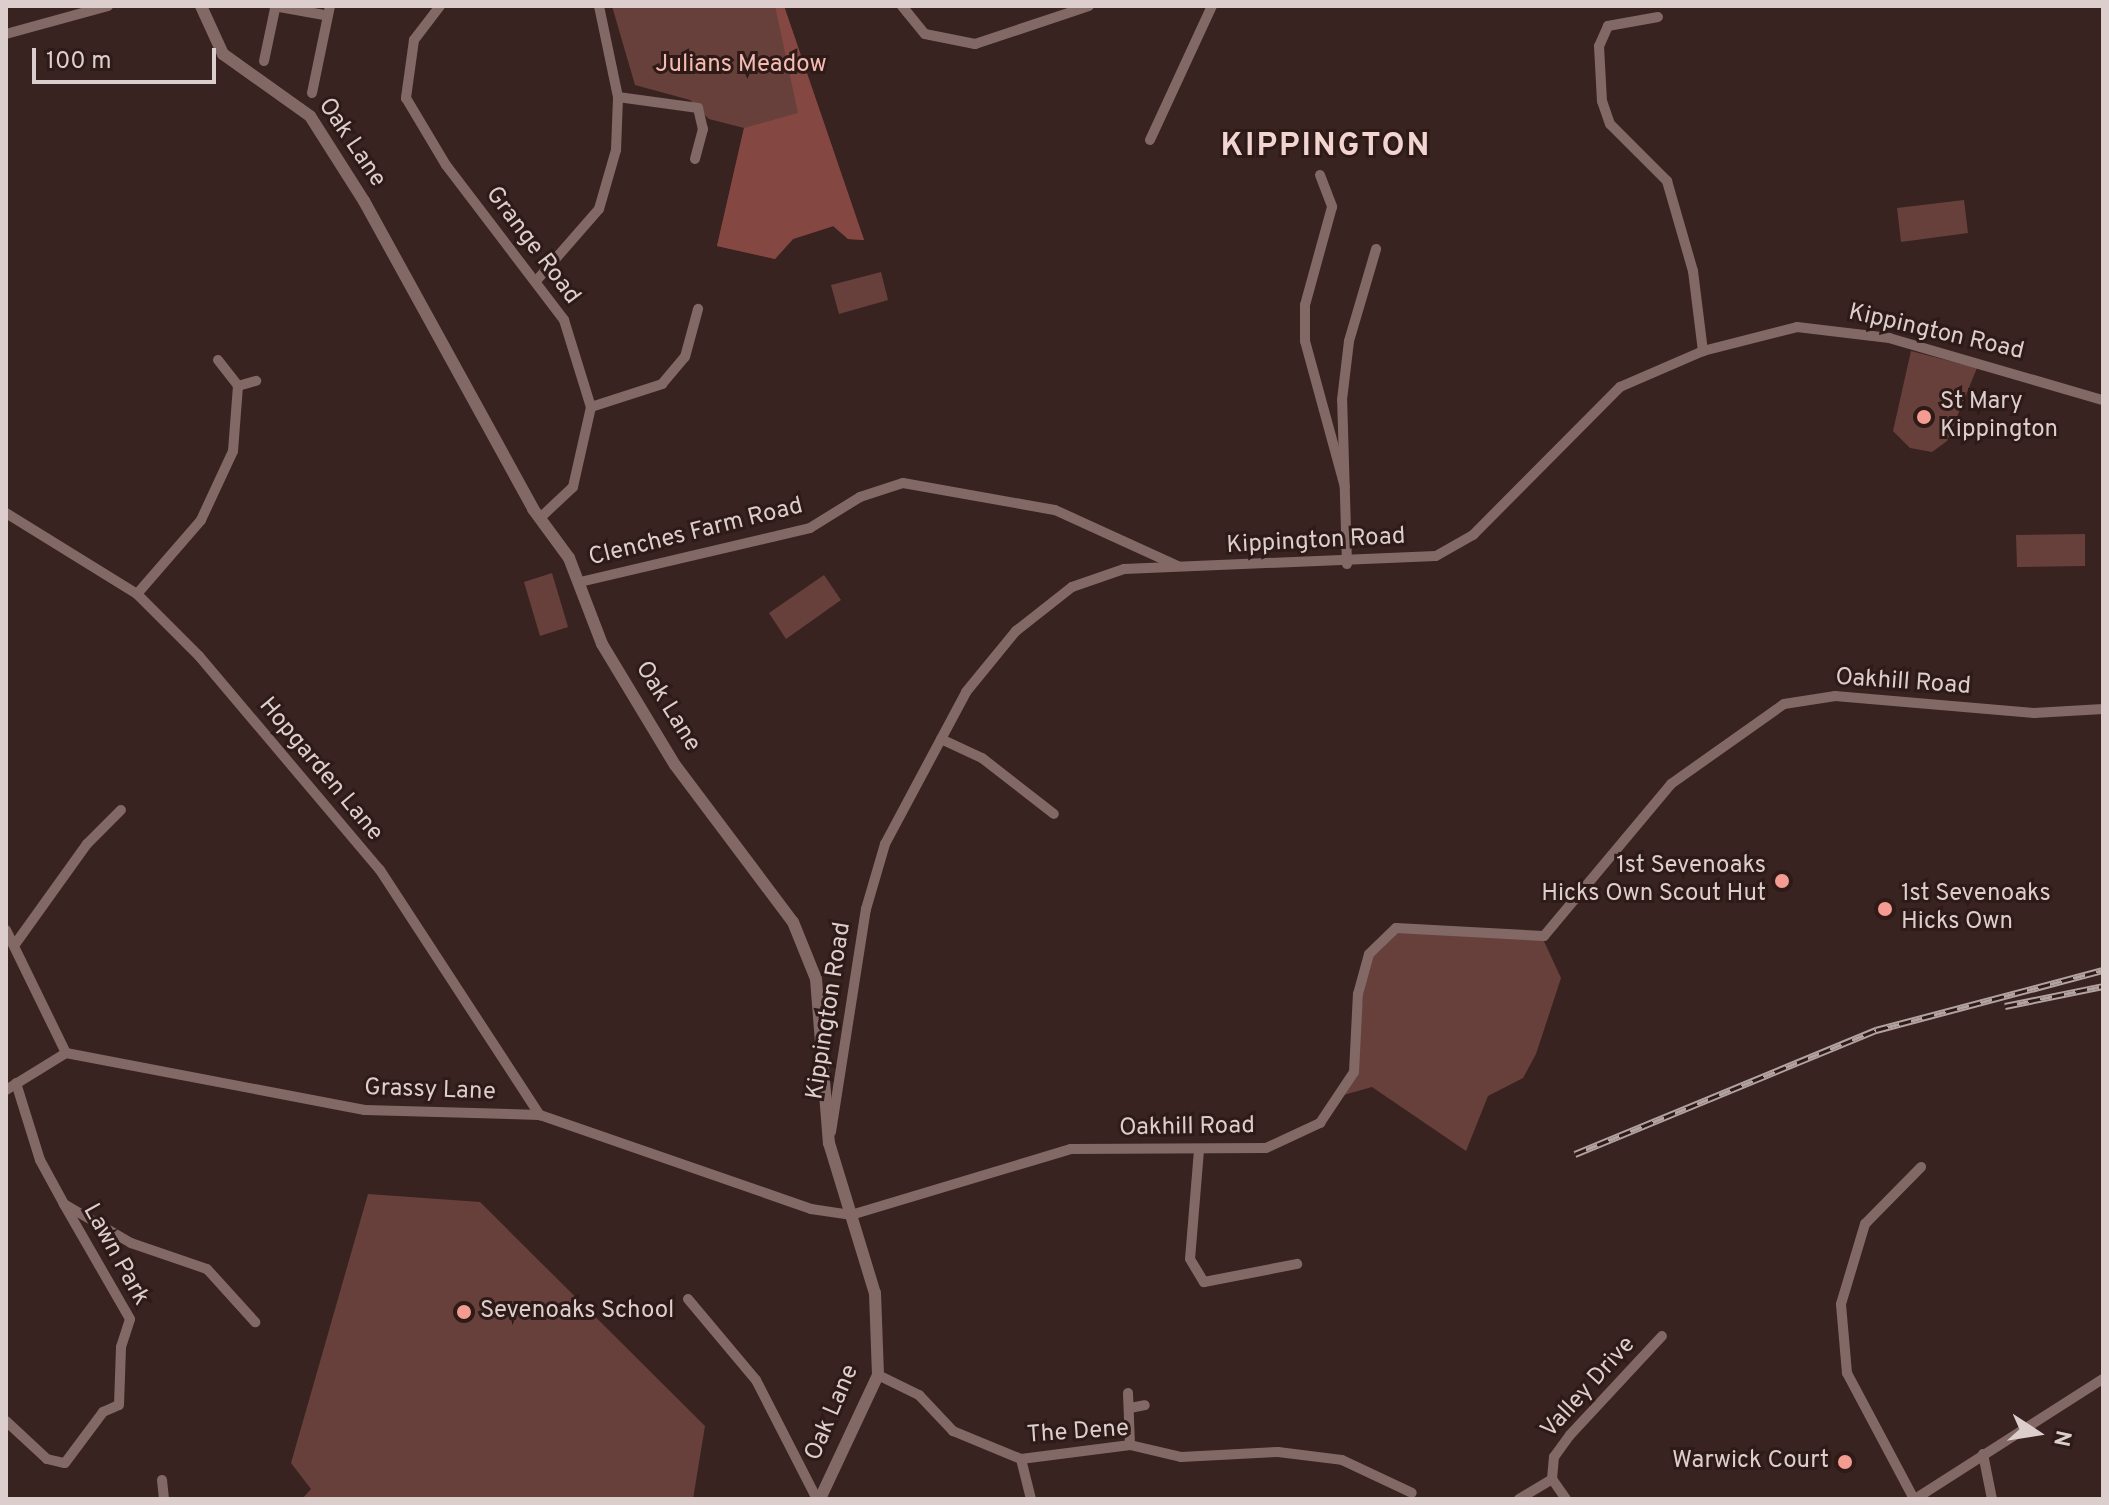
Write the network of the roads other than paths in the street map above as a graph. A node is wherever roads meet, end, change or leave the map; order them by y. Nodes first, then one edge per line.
1 (108, 6) edge
2 (201, 6) edge
3 (440, 6) edge
4 (599, 6) edge
5 (902, 6) edge
6 (1089, 6) edge
7 (1212, 6) edge
8 (274, 8) edge
9 (327, 11) edge
10 (1658, 17) dead end
11 (6, 34) edge
12 (264, 61) dead end
13 (312, 93) dead end
14 (618, 97) junction
15 (1150, 140) dead end
16 (695, 159) dead end
17 (1320, 175) dead end
18 (1376, 249) dead end
19 (537, 280) junction
20 (698, 309) dead end
21 (1703, 351) junction
22 (218, 360) dead end
23 (256, 381) dead end
24 (238, 386) junction
25 (2103, 400) edge
26 (591, 407) junction
27 (1345, 487) junction
28 (6, 513) edge
29 (540, 518) junction
30 (1347, 564) junction
31 (1180, 567) junction
32 (580, 582) junction
33 (137, 594) junction
34 (2103, 709) edge
35 (941, 739) junction
36 (121, 810) dead end
37 (1054, 814) dead end
38 (6, 930) edge
39 (16, 943) junction
40 (66, 1053) junction
41 (16, 1083) junction
42 (6, 1090) edge
43 (540, 1115) junction
44 (829, 1143) junction
45 (1199, 1150) junction
46 (1921, 1167) dead end
47 (64, 1204) junction
48 (851, 1215) junction
49 (1297, 1264) dead end
50 (688, 1299) dead end
51 (255, 1322) dead end
52 (1662, 1336) dead end
53 (878, 1375) junction
54 (2103, 1379) edge
55 (1128, 1393) dead end
56 (1145, 1405) dead end
57 (1130, 1408) junction
58 (6, 1421) edge
59 (1130, 1445) junction
60 (1983, 1454) junction
61 (1021, 1459) junction
62 (1552, 1479) junction
63 (162, 1480) dead end
64 (1412, 1493) dead end
65 (164, 1499) edge
66 (818, 1499) edge
67 (1031, 1499) edge
68 (1519, 1499) edge
69 (1566, 1499) edge
70 (1915, 1499) edge
71 (1992, 1499) edge

1 - 11 street
2 - 29 street, Oak Lane
3 - 19 street, Grange Road
4 - 14 street
5 - 6 street
7 - 15 street
8 - 9 street
8 - 12 street
9 - 13 street
10 - 21 street
14 - 16 street
14 - 19 street
17 - 27 street
18 - 27 street
19 - 26 street, Grange Road
20 - 26 street
21 - 25 street, Kippington Road
21 - 30 street, Kippington Road
22 - 24 street
23 - 24 street
24 - 33 street
26 - 29 street, Grange Road
27 - 30 street
28 - 33 street, Hopgarden Lane
29 - 32 street, Oak Lane
30 - 31 street, Kippington Road
31 - 32 street, Clenches Farm Road
31 - 35 street, Kippington Road
32 - 44 street, Oak Lane
33 - 43 street, Hopgarden Lane
34 - 45 street, Oakhill Road
35 - 37 street
35 - 44 street, Kippington Road
36 - 39 street
38 - 39 street
39 - 40 street
40 - 41 street
40 - 43 street, Grassy Lane
41 - 42 street
41 - 47 street
43 - 48 street, Grassy Lane
44 - 48 street, Oak Lane
45 - 48 street, Oakhill Road
45 - 49 street
46 - 70 street
47 - 51 street
47 - 58 street, Lawn Park
48 - 53 street, Oak Lane
50 - 66 street
52 - 62 street, Valley Drive
53 - 61 street, The Dene
53 - 66 street, Oak Lane
54 - 60 street
55 - 57 street
56 - 57 street
57 - 59 street
59 - 61 street, The Dene
59 - 64 street, The Dene
60 - 70 street
60 - 71 street
61 - 67 street
62 - 68 street, Valley Drive
62 - 69 street
63 - 65 street

